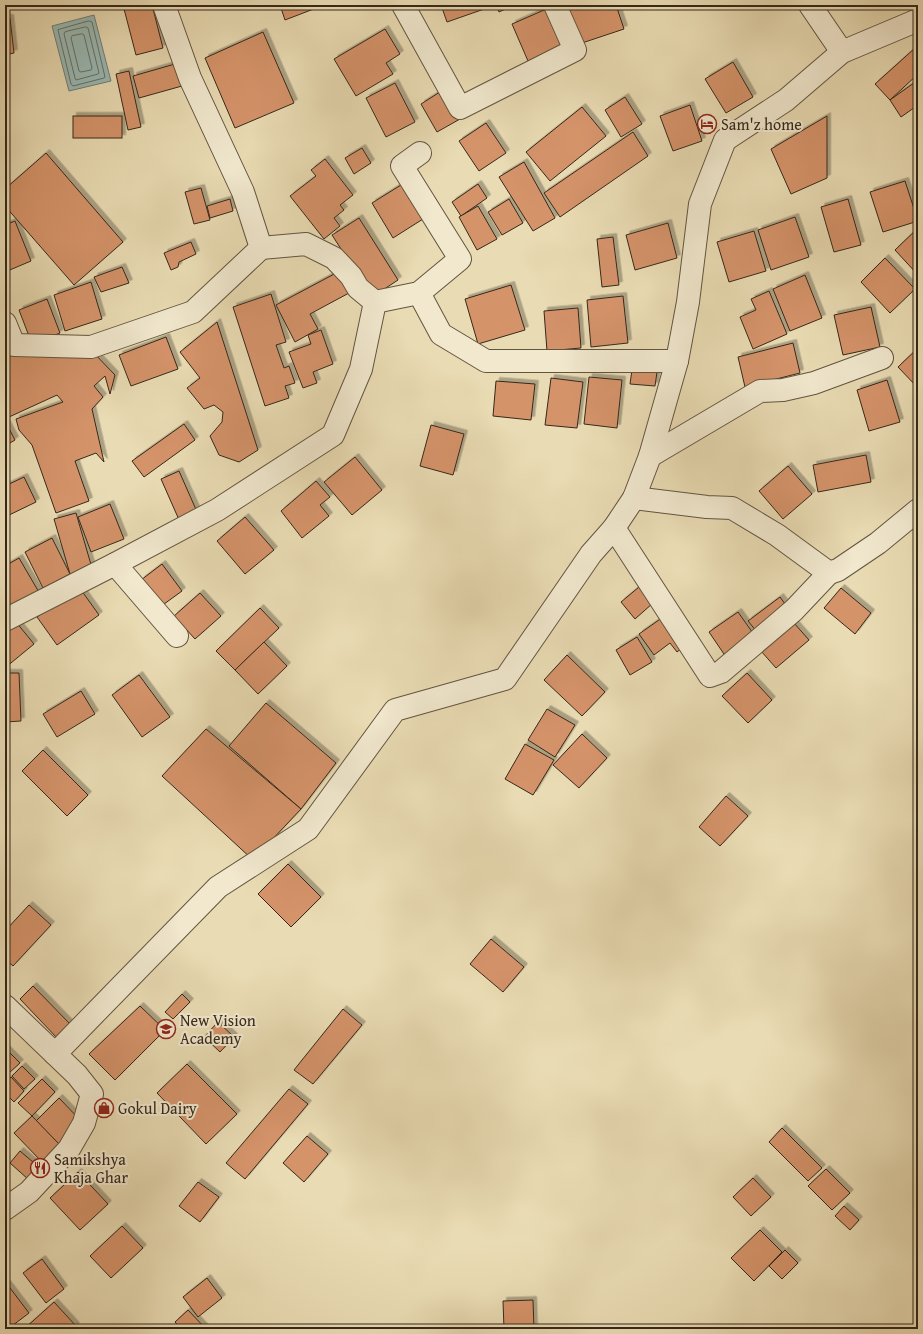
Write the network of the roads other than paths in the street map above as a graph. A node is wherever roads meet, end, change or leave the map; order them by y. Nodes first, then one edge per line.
1 (164, 5) edge
2 (403, 5) edge
3 (555, 5) edge
4 (810, 5) edge
5 (918, 20) edge
6 (842, 52) junction
7 (420, 153) dead end
8 (261, 248) junction
9 (419, 293) junction
10 (375, 302) junction
11 (5, 323) edge
12 (882, 358) dead end
13 (677, 361) junction
14 (650, 456) junction
15 (634, 498) junction
16 (918, 510) edge
17 (614, 528) junction
18 (115, 564) junction
19 (829, 572) junction
20 (5, 620) edge
21 (177, 636) dead end
22 (5, 1006) edge
23 (55, 1054) junction
24 (5, 1209) edge

1 - 8 street
2 - 3 street
4 - 6 street
5 - 6 street
6 - 13 street
7 - 9 street
8 - 10 street
8 - 11 street
9 - 10 street
9 - 13 street
10 - 18 street
12 - 14 street
13 - 14 street
14 - 15 street
15 - 17 street
15 - 19 street
16 - 19 street
17 - 19 street
17 - 23 street
18 - 20 street
18 - 21 street
22 - 23 street
23 - 24 street

